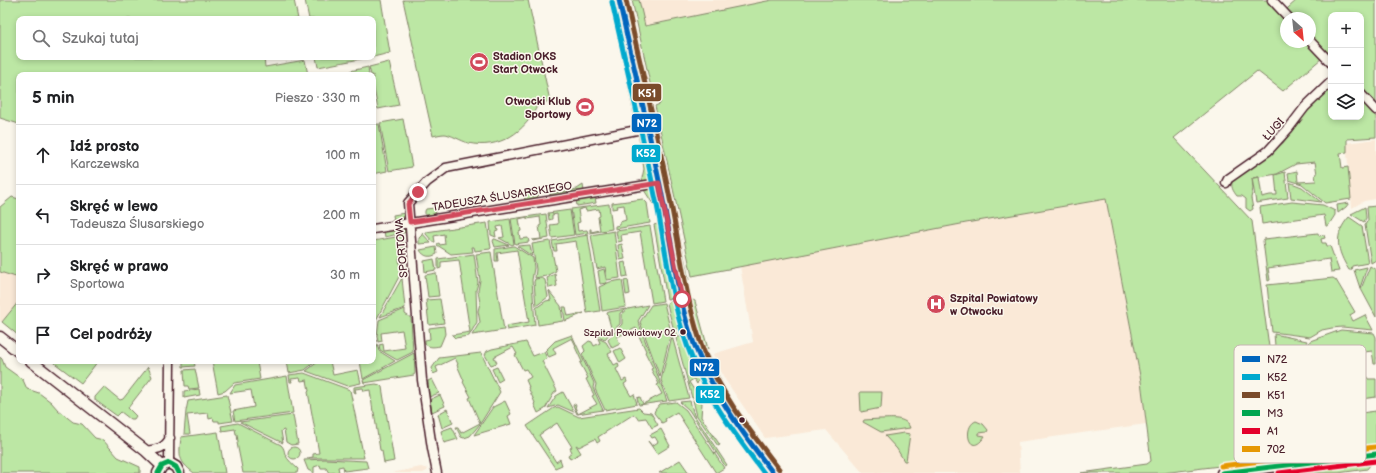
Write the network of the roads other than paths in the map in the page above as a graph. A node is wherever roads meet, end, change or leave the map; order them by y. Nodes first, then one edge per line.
1 (619, 0) edge
2 (1272, 0) edge
3 (1283, 12) edge
4 (1316, 47) edge
5 (1328, 60) edge
6 (1329, 84) edge
7 (1364, 97) edge
8 (1376, 110) edge
9 (647, 128) junction
10 (659, 183) junction
11 (1226, 183) dead end
12 (410, 222) junction
13 (376, 228) edge
14 (0, 337) edge
15 (16, 350) edge
16 (35, 364) edge
17 (170, 364) edge
18 (170, 438) junction
19 (146, 450) junction
20 (1376, 454) edge
21 (1366, 455) edge
22 (1303, 463) edge
23 (163, 467) edge
24 (180, 473) edge
25 (437, 473) edge
26 (773, 473) edge
27 (1222, 473) edge

1 - 9 main road
2 - 3 street
4 - 5 street
6 - 11 street, ŁUGI
7 - 8 street
9 - 10 main road
9 - 12 street, SPORTOWA
10 - 12 street, TADEUSZA ŚLUSARSKIEGO
10 - 26 main road
12 - 13 street, TADEUSZA ŚLUSARSKIEGO
12 - 25 street, SPORTOWA
14 - 15 street
16 - 19 street
17 - 18 street
18 - 19 street
18 - 23 street
19 - 23 street
20 - 21 street
22 - 27 street
23 - 24 street

